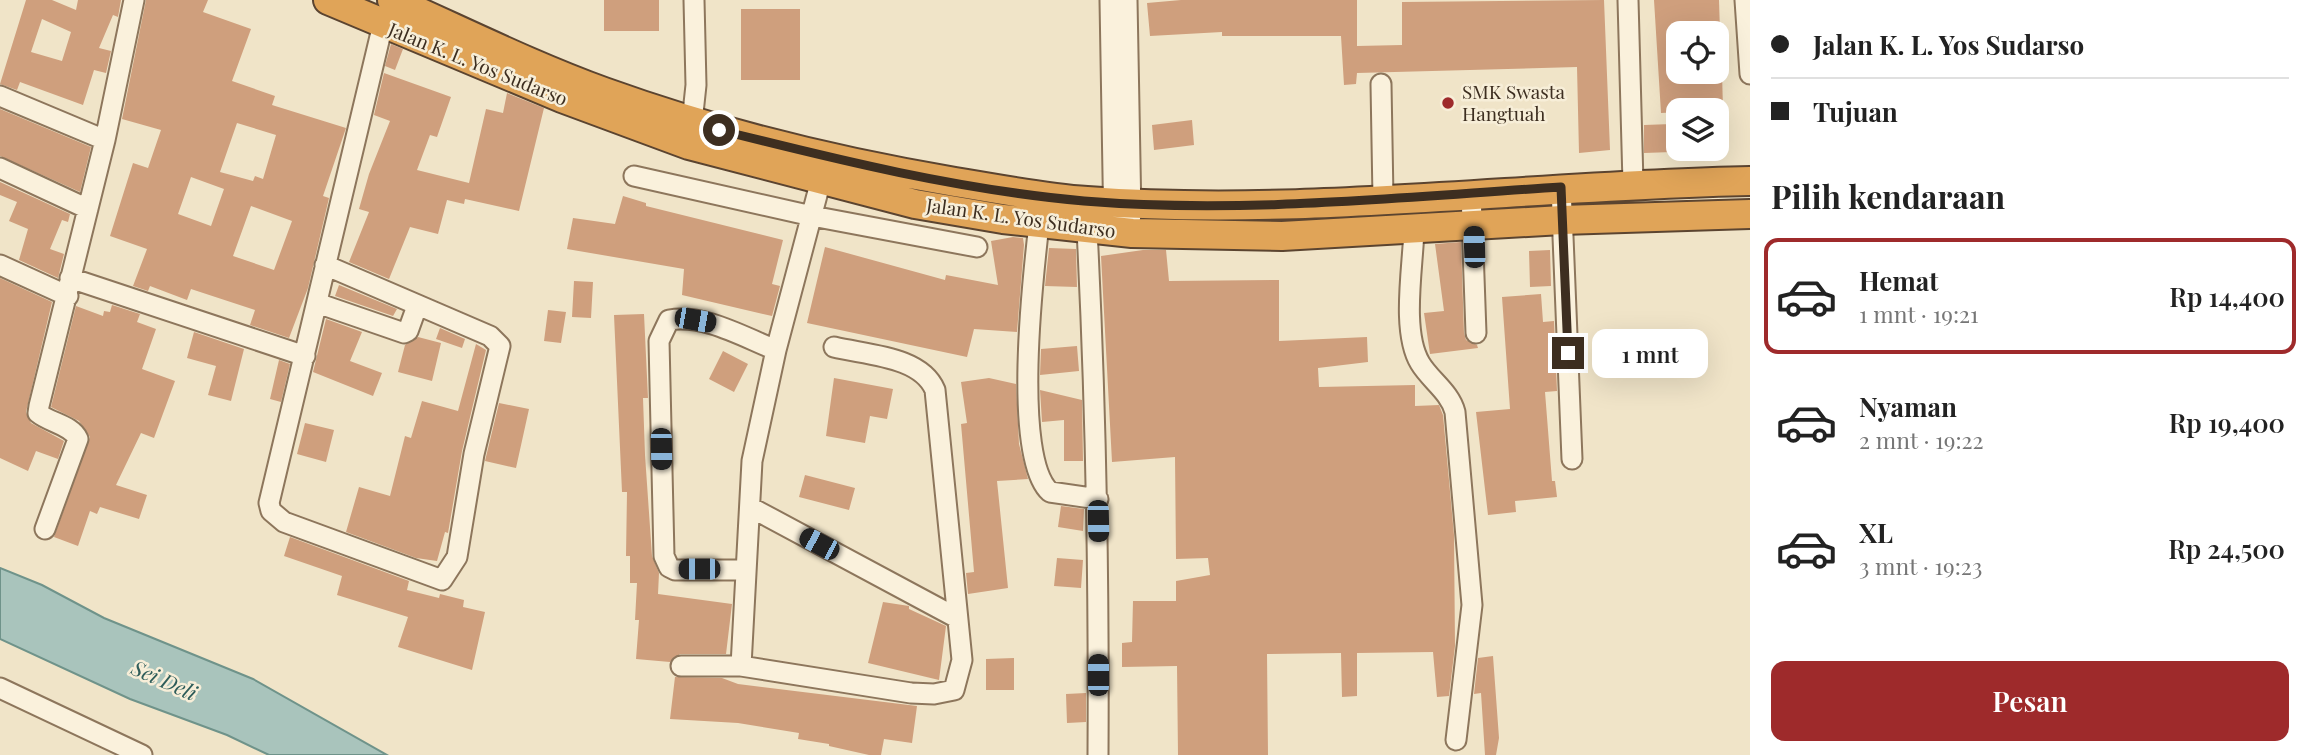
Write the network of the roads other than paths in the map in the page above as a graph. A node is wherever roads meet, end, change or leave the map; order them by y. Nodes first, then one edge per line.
1 (134, 0) edge
2 (328, 0) edge
3 (694, 0) edge
4 (1110, 0) edge
5 (1127, 0) edge
6 (1628, 0) edge
7 (1745, 0) edge
8 (428, 7) edge
9 (387, 12) edge
10 (1750, 74) edge
11 (1381, 84) dead end
12 (0, 96) edge
13 (691, 134) junction
14 (105, 140) junction
15 (0, 168) edge
16 (634, 176) dead end
17 (821, 180) junction
18 (1750, 181) edge
19 (1633, 183) junction
20 (1561, 187) junction
21 (1471, 193) junction
22 (1383, 198) junction
23 (1122, 203) junction
24 (88, 209) junction
25 (1750, 214) edge
26 (812, 216) junction
27 (1562, 220) junction
28 (1473, 226) junction
29 (1414, 229) junction
30 (1087, 230) junction
31 (1123, 232) junction
32 (1038, 233) junction
33 (977, 247) dead end
34 (0, 265) edge
35 (325, 265) junction
36 (69, 287) junction
37 (317, 303) junction
38 (417, 306) junction
39 (1476, 333) dead end
40 (834, 347) dead end
41 (776, 350) junction
42 (305, 356) junction
43 (1572, 459) dead end
44 (1098, 499) junction
45 (750, 507) junction
46 (45, 529) dead end
47 (746, 569) junction
48 (957, 618) junction
49 (681, 666) dead end
50 (741, 666) junction
51 (0, 688) edge
52 (1456, 740) dead end
53 (142, 755) edge
54 (1098, 755) edge

1 - 14 street
2 - 9 highway, Jalan K. L. Yos Sudarso
3 - 13 street
4 - 23 street
5 - 23 street
6 - 19 street
7 - 10 street
8 - 9 highway, Jalan K. L. Yos Sudarso
8 - 13 highway, Jalan K. L. Yos Sudarso
9 - 13 highway, Jalan K. L. Yos Sudarso
9 - 35 street
11 - 22 street
12 - 14 street
13 - 17 highway, Jalan K. L. Yos Sudarso
13 - 23 highway, Jalan K. L. Yos Sudarso
14 - 24 street
15 - 24 street
16 - 26 street
17 - 26 street
17 - 32 highway, Jalan K. L. Yos Sudarso
18 - 19 highway, Jalan K. L. Yos Sudarso
19 - 20 highway, Jalan K. L. Yos Sudarso
20 - 21 highway, Jalan K. L. Yos Sudarso
20 - 27 street
21 - 22 highway, Jalan K. L. Yos Sudarso
21 - 28 street
22 - 23 highway, Jalan K. L. Yos Sudarso
23 - 31 street
24 - 36 street
25 - 27 highway, Jalan K. L. Yos Sudarso
26 - 33 street
26 - 41 street
27 - 28 highway, Jalan K. L. Yos Sudarso
27 - 43 street
28 - 29 highway, Jalan K. L. Yos Sudarso
28 - 39 street
29 - 31 highway, Jalan K. L. Yos Sudarso
29 - 52 street
30 - 31 highway, Jalan K. L. Yos Sudarso
30 - 32 highway, Jalan K. L. Yos Sudarso
30 - 44 street
32 - 44 street
34 - 36 street
35 - 37 street
35 - 38 street
36 - 42 street
36 - 46 street
37 - 38 street
37 - 42 street
38 - 42 street
40 - 48 street
41 - 45 street
41 - 47 street
44 - 54 street
45 - 47 street
45 - 48 street
47 - 50 street
48 - 50 street
49 - 50 street
51 - 53 street

